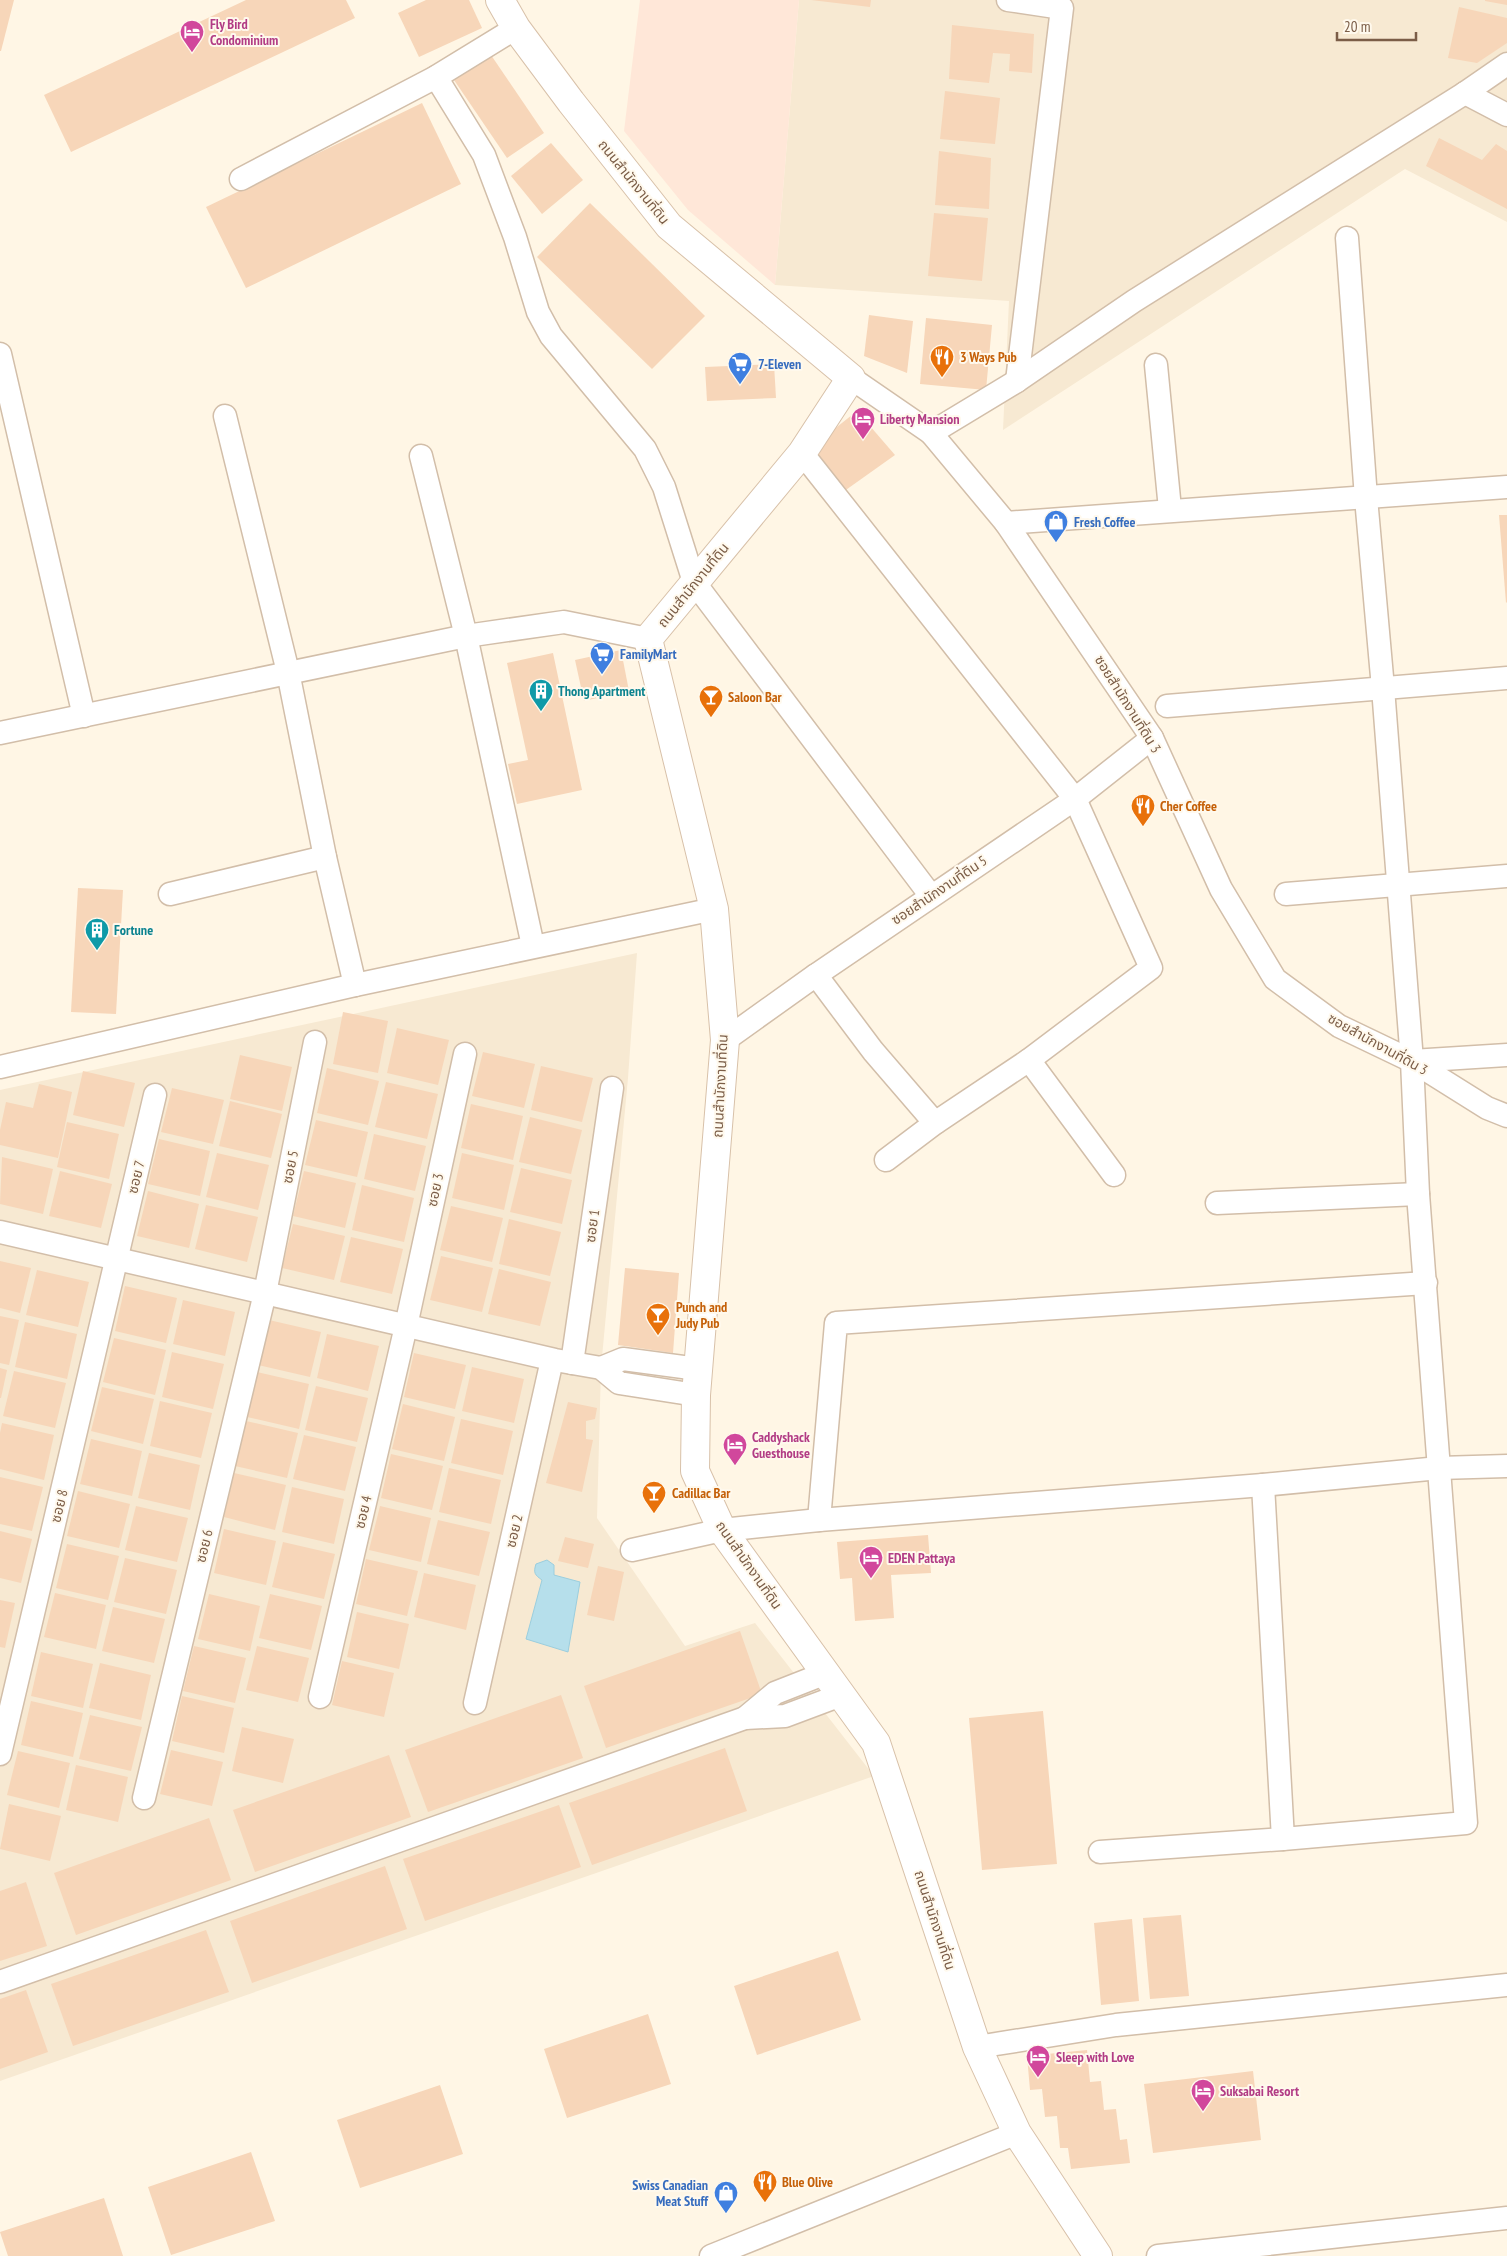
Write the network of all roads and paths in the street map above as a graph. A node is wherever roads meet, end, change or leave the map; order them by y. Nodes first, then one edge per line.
1 (500, 0) edge
2 (1008, 0) edge
3 (516, 28) junction
4 (1507, 64) edge
5 (436, 77) junction
6 (1465, 93) junction
7 (1507, 115) edge
8 (240, 179) dead end
9 (1348, 238) dead end
10 (0, 354) edge
11 (1156, 365) dead end
12 (851, 378) junction
13 (1017, 381) junction
14 (225, 416) dead end
15 (931, 433) junction
16 (802, 453) junction
17 (421, 456) dead end
18 (1507, 487) edge
19 (1366, 498) junction
20 (1170, 510) junction
21 (1006, 523) junction
22 (694, 582) junction
23 (466, 636) junction
24 (648, 639) junction
25 (288, 672) junction
26 (1507, 678) edge
27 (1383, 688) junction
28 (1167, 706) dead end
29 (84, 716) junction
30 (0, 733) edge
31 (1152, 738) junction
32 (1075, 799) junction
33 (326, 857) junction
34 (1507, 876) edge
35 (1398, 884) junction
36 (170, 894) dead end
37 (1286, 894) dead end
38 (930, 896) junction
39 (714, 910) junction
40 (533, 946) junction
41 (816, 975) junction
42 (355, 985) junction
43 (724, 1040) junction
44 (315, 1042) dead end
45 (465, 1054) dead end
46 (1507, 1055) edge
47 (1029, 1060) junction
48 (1412, 1061) junction
49 (0, 1067) edge
50 (612, 1088) dead end
51 (155, 1094) dead end
52 (1507, 1116) edge
53 (935, 1123) junction
54 (886, 1160) dead end
55 (1114, 1175) dead end
56 (1418, 1194) junction
57 (1217, 1203) dead end
58 (0, 1232) edge
59 (117, 1259) junction
60 (1426, 1283) junction
61 (265, 1293) junction
62 (406, 1326) junction
63 (562, 1361) junction
64 (698, 1382) junction
65 (1507, 1466) edge
66 (1439, 1468) junction
67 (1263, 1485) junction
68 (819, 1520) junction
69 (722, 1530) junction
70 (632, 1550) dead end
71 (834, 1684) junction
72 (320, 1697) dead end
73 (475, 1703) dead end
74 (0, 1754) edge
75 (144, 1798) dead end
76 (1282, 1839) junction
77 (1100, 1852) dead end
78 (0, 1982) edge
79 (1507, 1985) edge
80 (977, 2046) junction
81 (1017, 2133) junction
82 (1507, 2218) edge
83 (711, 2256) edge
84 (1098, 2256) edge
85 (1158, 2256) edge

1 - 3 street, ถนนสำนักงานที่ดิน
2 - 13 street
3 - 5 street
3 - 12 street, ถนนสำนักงานที่ดิน
4 - 6 street
5 - 8 street
5 - 22 street
6 - 7 street
6 - 13 street
9 - 19 street
10 - 29 street
11 - 20 street
12 - 15 street, ซอยสำนักงานที่ดิน 3
12 - 16 street, ถนนสำนักงานที่ดิน
13 - 15 street
14 - 25 street
15 - 21 street, ซอยสำนักงานที่ดิน 3
16 - 22 street, ถนนสำนักงานที่ดิน
16 - 32 street
17 - 23 street
18 - 19 street
19 - 20 street
19 - 27 street
20 - 21 street
21 - 31 street, ซอยสำนักงานที่ดิน 3
22 - 24 street, ถนนสำนักงานที่ดิน
22 - 38 street
23 - 24 street
23 - 25 street
23 - 40 street
24 - 39 street, ถนนสำนักงานที่ดิน
25 - 29 street
25 - 33 street
26 - 27 street
27 - 28 street
27 - 35 street
29 - 30 street
31 - 32 street, ซอยสำนักงานที่ดิน 5
31 - 48 street, ซอยสำนักงานที่ดิน 3
32 - 38 street, ซอยสำนักงานที่ดิน 5
32 - 47 street
33 - 36 street
33 - 42 street
34 - 35 street
35 - 37 street
35 - 48 street
38 - 41 street, ซอยสำนักงานที่ดิน 5
39 - 40 street
39 - 43 street, ถนนสำนักงานที่ดิน
40 - 42 street
41 - 43 street, ซอยสำนักงานที่ดิน 5
41 - 53 street
42 - 49 street
43 - 64 street, ถนนสำนักงานที่ดิน
44 - 61 street, ซอย 5
45 - 62 street, ซอย 3
46 - 48 street
47 - 53 street
47 - 55 street
48 - 52 street, ซอยสำนักงานที่ดิน 3
48 - 56 street
50 - 63 street, ซอย 1
51 - 59 street, ซอย 7
53 - 54 street
56 - 57 street
56 - 60 street
58 - 59 street
59 - 61 street
59 - 74 street, ซอย 8
60 - 66 street
60 - 68 street
61 - 62 street
61 - 75 street, ซอย 6
62 - 63 street
62 - 72 street, ซอย 4
63 - 64 street
63 - 73 street, ซอย 2
64 - 69 street, ถนนสำนักงานที่ดิน
65 - 66 street
66 - 67 street
66 - 76 street
67 - 68 street
67 - 76 street
68 - 69 street
69 - 70 street
69 - 71 street, ถนนสำนักงานที่ดิน
71 - 78 street
71 - 80 street, ถนนสำนักงานที่ดิน
76 - 77 street
79 - 80 street
80 - 81 street, ถนนสำนักงานที่ดิน
81 - 83 street
81 - 84 street, ถนนสำนักงานที่ดิน
82 - 85 street

